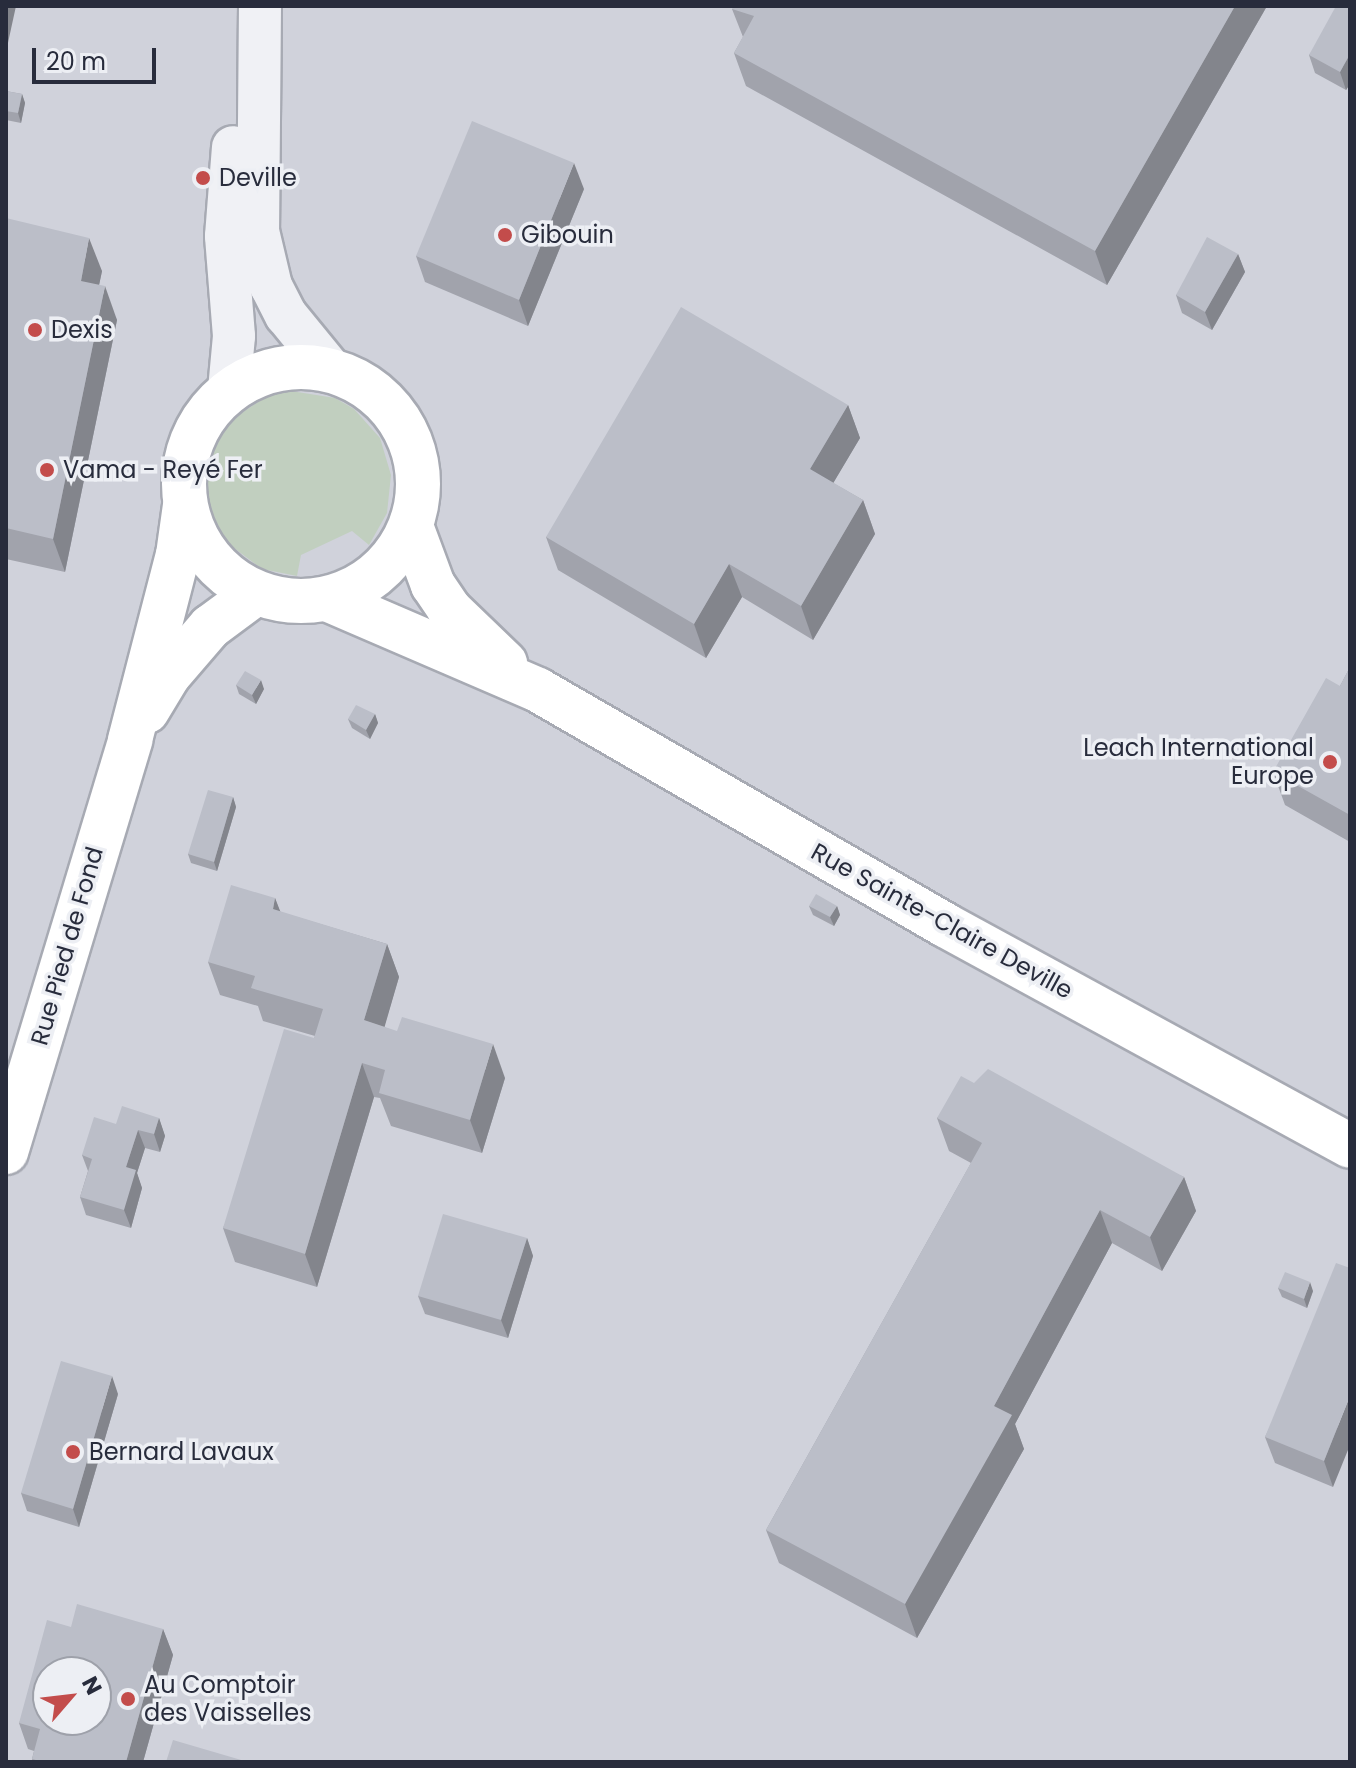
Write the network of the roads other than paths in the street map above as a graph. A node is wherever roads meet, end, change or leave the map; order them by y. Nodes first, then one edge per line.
1 (260, 6) edge
2 (257, 53) junction
3 (331, 370) junction
4 (229, 390) junction
5 (185, 505) junction
6 (411, 526) junction
7 (256, 593) junction
8 (327, 599) junction
9 (538, 690) junction
10 (130, 740) junction
11 (1350, 1146) edge
12 (6, 1152) edge

1 - 2 street
2 - 3 street
2 - 4 street
3 - 4 main road
3 - 6 main road
4 - 5 main road
5 - 7 main road
5 - 10 main road, Rue Pied de Fond
6 - 8 main road
6 - 9 main road, Rue Sainte-Claire Deville
7 - 8 main road
7 - 10 main road, Rue Pied de Fond
8 - 9 main road, Rue Sainte-Claire Deville
9 - 11 main road, Rue Sainte-Claire Deville
10 - 12 main road, Rue Pied de Fond

